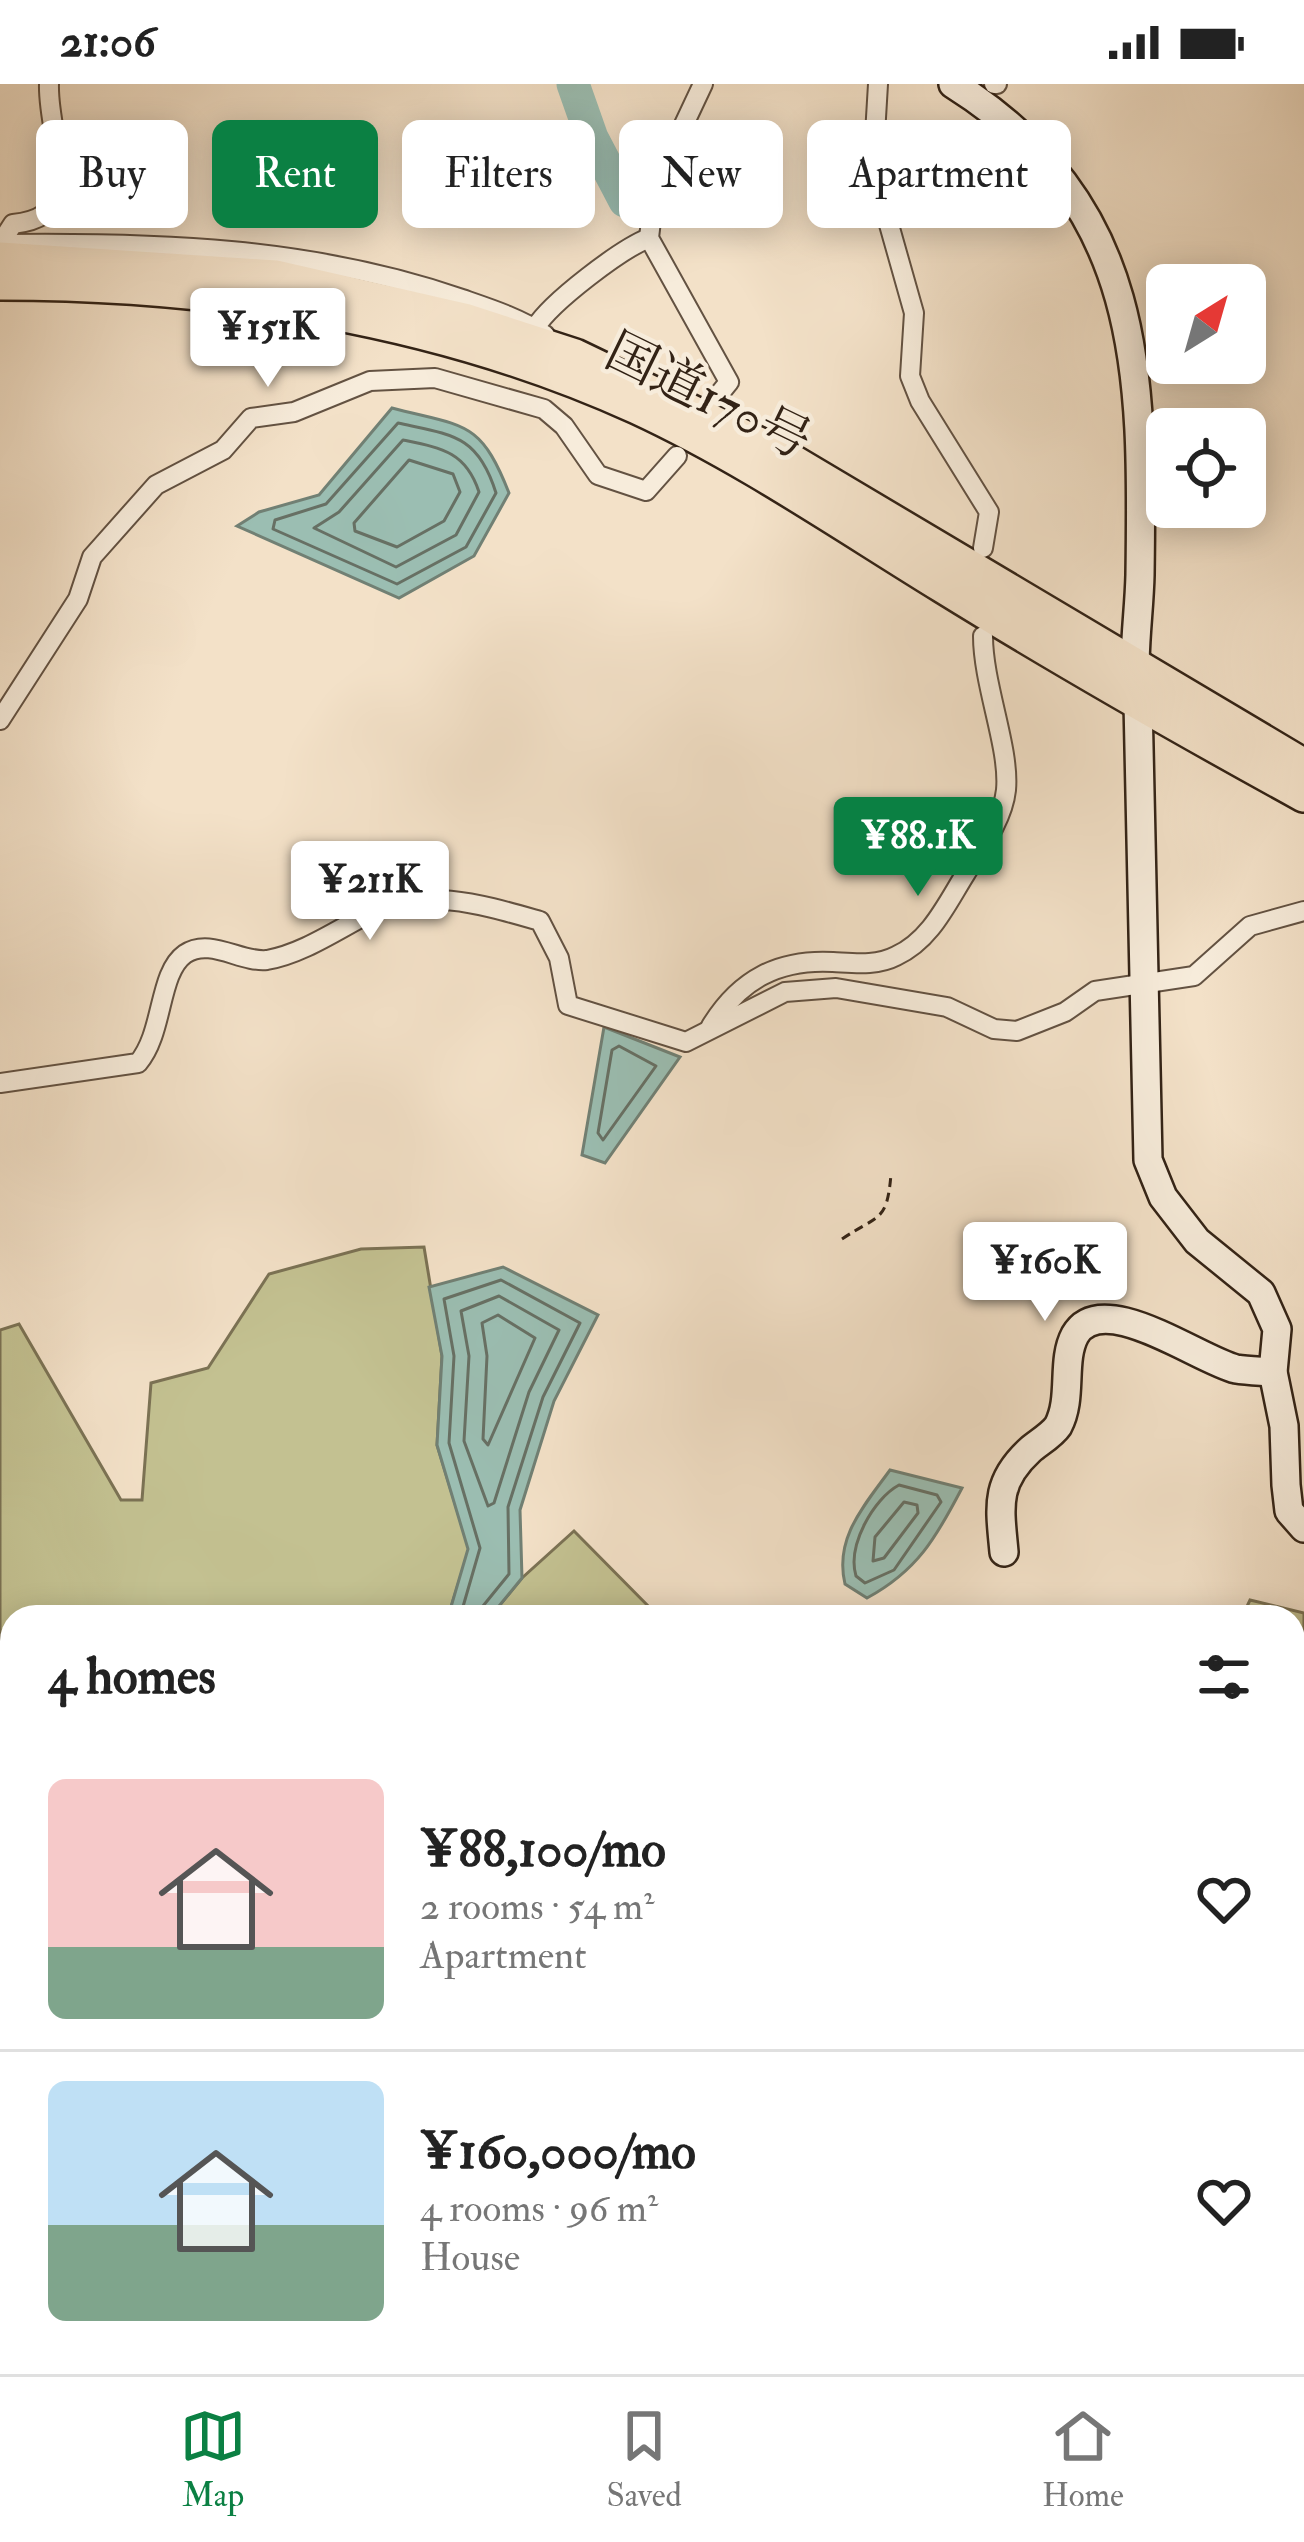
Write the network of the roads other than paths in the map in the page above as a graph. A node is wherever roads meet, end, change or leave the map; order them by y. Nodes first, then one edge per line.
1 (49, 84) edge
2 (703, 84) edge
3 (878, 84) edge
4 (953, 84) edge
5 (649, 238) junction
6 (0, 244) edge
7 (0, 259) edge
8 (71, 271) junction
9 (0, 283) edge
10 (535, 328) junction
11 (575, 356) junction
12 (716, 398) dead end
13 (677, 456) dead end
14 (983, 548) dead end
15 (983, 636) dead end
16 (1132, 664) junction
17 (1138, 702) junction
18 (0, 720) edge
19 (1304, 766) edge
20 (1304, 795) edge
21 (1304, 911) edge
22 (1145, 986) junction
23 (708, 1031) junction
24 (0, 1083) edge
25 (1273, 1372) junction
26 (1304, 1528) edge
27 (1004, 1552) dead end

1 - 6 street
2 - 5 street
3 - 14 street
4 - 16 street
5 - 10 street
5 - 12 street
6 - 10 street
7 - 8 highway, 国道170号
8 - 9 highway, 国道170号
8 - 11 highway, 国道170号
8 - 17 highway, 国道170号
10 - 11 street
11 - 16 highway, 国道170号
13 - 18 street
15 - 23 street
16 - 17 street
16 - 19 highway, 国道170号
17 - 20 highway, 国道170号
17 - 22 street
21 - 22 street
22 - 23 street
22 - 25 street
23 - 24 street
25 - 26 street
25 - 27 street

